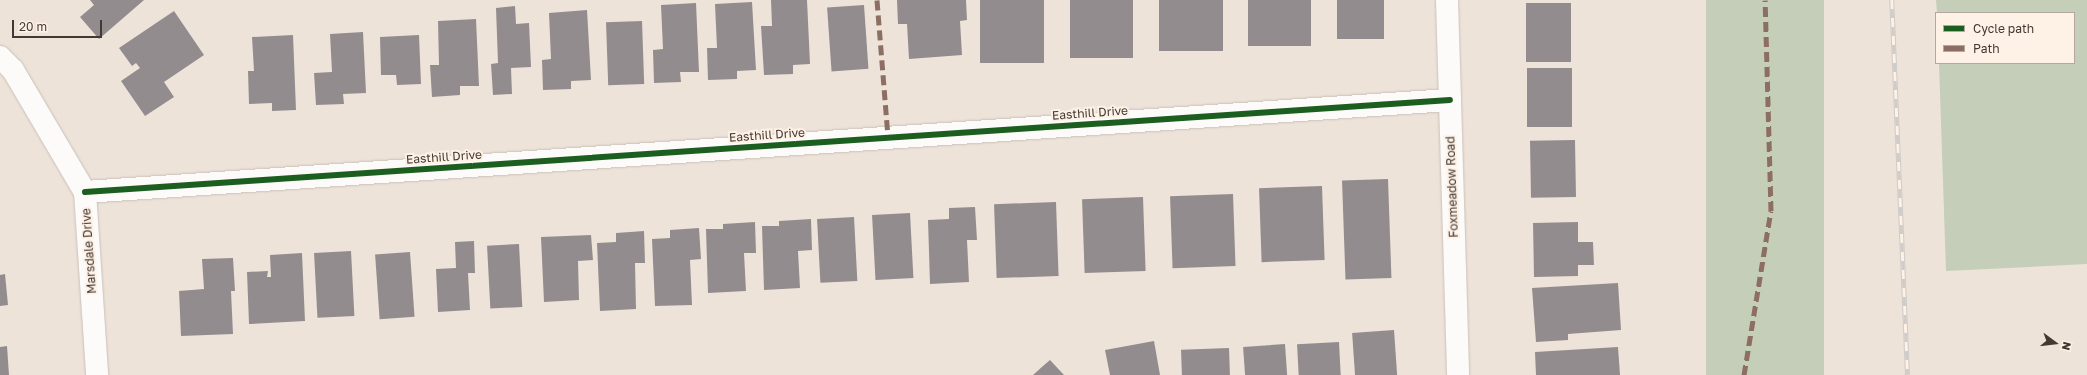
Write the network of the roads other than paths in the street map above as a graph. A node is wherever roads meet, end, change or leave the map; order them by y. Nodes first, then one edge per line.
1 (1447, 0) edge
2 (0, 57) edge
3 (1450, 100) junction
4 (85, 192) junction
5 (97, 375) edge
6 (1458, 375) edge

1 - 3 street, Foxmeadow Road
2 - 4 street, Marsdale Drive
3 - 4 street, Easthill Drive
3 - 6 street, Foxmeadow Road
4 - 5 street, Marsdale Drive

